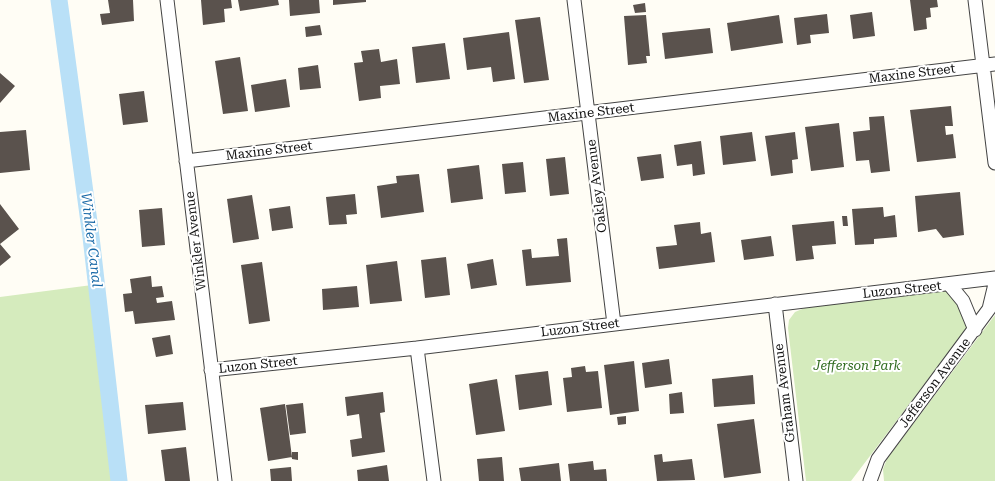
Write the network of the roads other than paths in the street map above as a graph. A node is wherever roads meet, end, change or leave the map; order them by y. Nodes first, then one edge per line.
1 (167, 0) edge
2 (574, 0) edge
3 (975, 0) edge
4 (989, 65) edge
5 (588, 114) junction
6 (186, 161) junction
7 (995, 163) edge
8 (995, 278) edge
9 (949, 284) junction
10 (995, 284) edge
11 (775, 304) junction
12 (614, 324) junction
13 (975, 330) junction
14 (417, 348) junction
15 (211, 370) junction
16 (225, 481) edge
17 (434, 481) edge
18 (796, 481) edge
19 (870, 481) edge

1 - 6 street, Winkler Avenue
2 - 5 street, Oakley Avenue
3 - 4 street
4 - 5 street, Maxine Street
4 - 7 street
5 - 6 street, Maxine Street
5 - 12 street, Oakley Avenue
6 - 15 street, Winkler Avenue
8 - 9 street, Luzon Street
9 - 11 street, Luzon Street
9 - 13 street, Luzon Street
10 - 13 street, Jefferson Avenue
11 - 12 street, Luzon Street
11 - 18 street, Graham Avenue
12 - 14 street, Luzon Street
13 - 19 street, Jefferson Avenue
14 - 15 street, Luzon Street
14 - 17 street
15 - 16 street, Winkler Avenue

